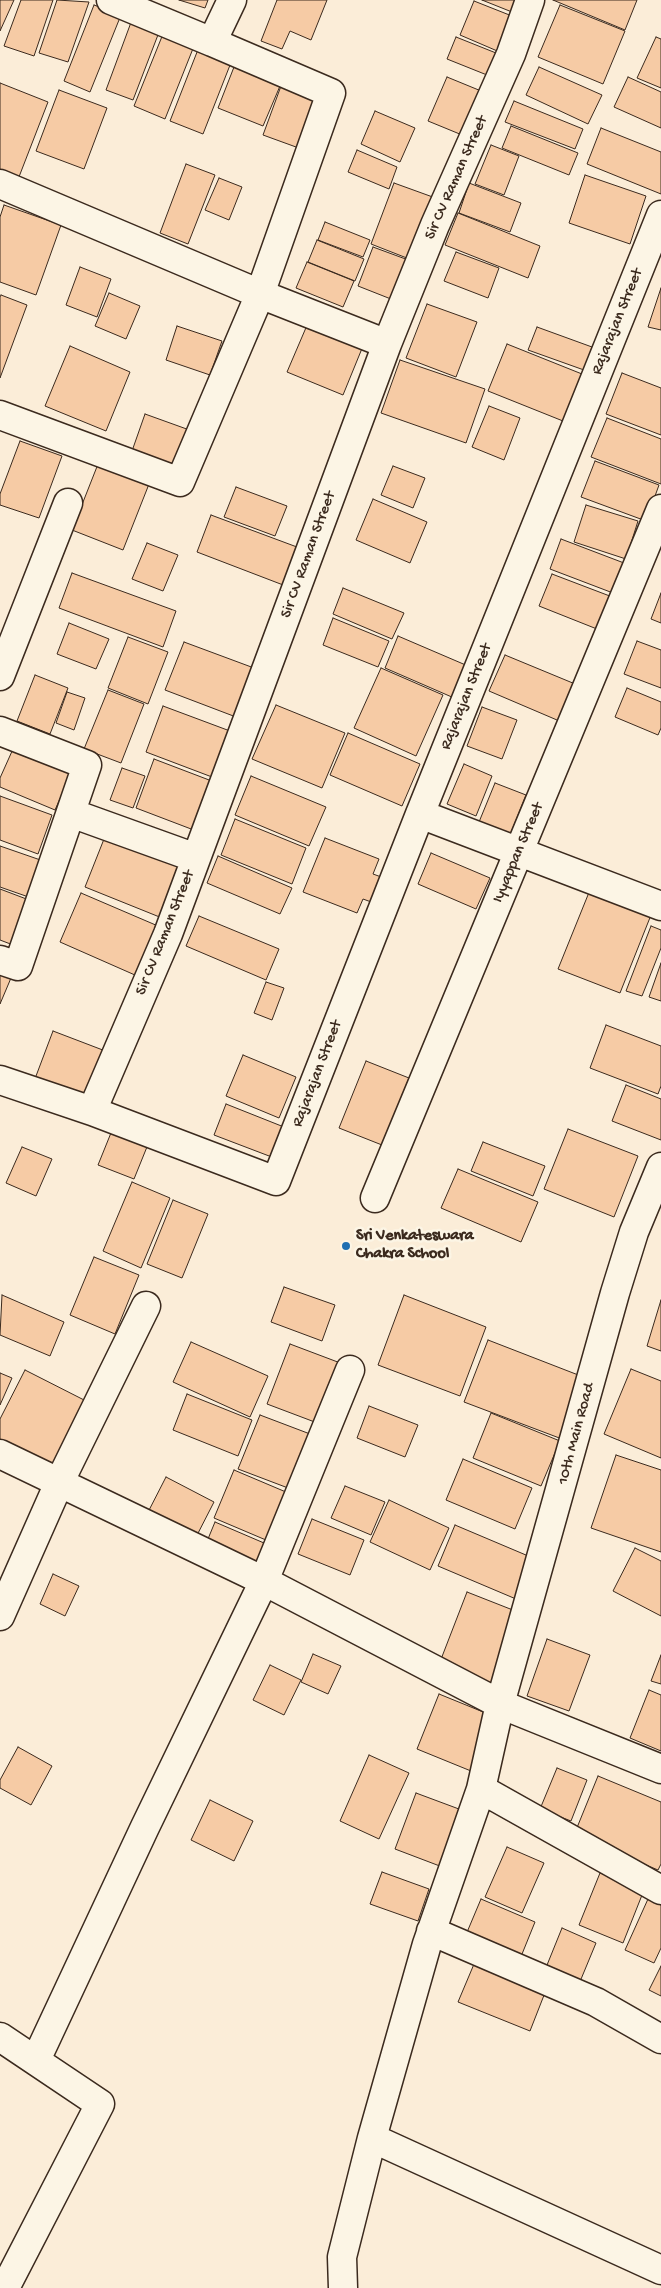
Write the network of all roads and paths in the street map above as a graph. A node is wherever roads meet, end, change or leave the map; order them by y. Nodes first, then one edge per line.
1 (111, 0) edge
2 (232, 0) edge
3 (530, 0) edge
4 (212, 42) junction
5 (0, 184) edge
6 (661, 215) edge
7 (260, 294) junction
8 (387, 344) junction
9 (0, 414) edge
10 (68, 503) dead end
11 (661, 508) edge
12 (0, 676) edge
13 (0, 732) edge
14 (71, 813) junction
15 (420, 814) junction
16 (519, 854) junction
17 (196, 858) junction
18 (661, 906) edge
19 (0, 960) edge
20 (0, 1080) edge
21 (92, 1111) junction
22 (661, 1166) edge
23 (375, 1198) dead end
24 (146, 1306) dead end
25 (350, 1370) dead end
26 (0, 1454) edge
27 (59, 1483) junction
28 (264, 1581) junction
29 (0, 1616) edge
30 (500, 1704) junction
31 (661, 1769) edge
32 (481, 1789) junction
33 (661, 1890) edge
34 (432, 1931) junction
35 (0, 2036) edge
36 (661, 2039) edge
37 (36, 2060) junction
38 (372, 2138) junction
39 (661, 2270) edge
40 (5, 2288) edge
41 (343, 2288) edge

1 - 4 street
2 - 4 street
3 - 8 street, Sir CV Raman Street
4 - 7 street
5 - 7 street
6 - 15 street, Rajarajan Street
7 - 8 street
7 - 9 street
8 - 17 street, Sir CV Raman Street
10 - 12 street
11 - 16 street, Iyyappan Street
13 - 14 street
14 - 17 street
14 - 19 street
15 - 16 street
15 - 21 street, Rajarajan Street
16 - 18 street
16 - 23 street, Iyyappan Street
17 - 21 street, Sir CV Raman Street
20 - 21 street
22 - 30 street, 10th Main Road
24 - 27 street
25 - 28 street
26 - 27 street
27 - 28 street
27 - 29 street
28 - 30 street
28 - 37 street
30 - 31 street
30 - 32 street, 10th Main Road
32 - 33 street
32 - 34 street, 10th Main Road
34 - 36 street
34 - 38 street, 10th Main Road
35 - 37 street
37 - 40 street
38 - 39 street
38 - 41 street, 10th Main Road

